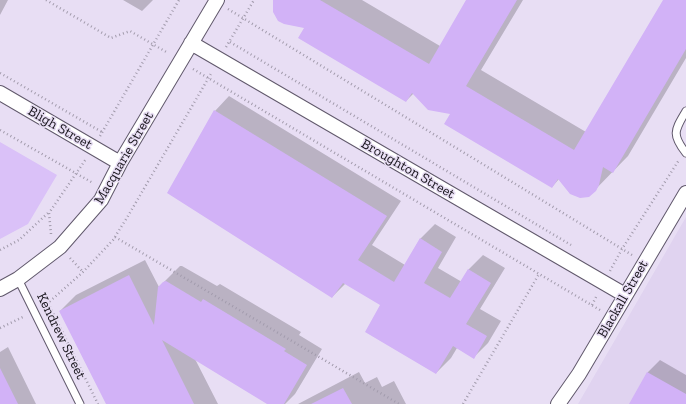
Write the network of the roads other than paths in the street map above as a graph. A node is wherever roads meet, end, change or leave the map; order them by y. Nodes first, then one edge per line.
1 (216, 0) edge
2 (191, 43) junction
3 (0, 92) edge
4 (686, 111) edge
5 (685, 153) edge
6 (120, 163) junction
7 (686, 193) edge
8 (18, 279) junction
9 (0, 288) edge
10 (625, 295) junction
11 (80, 404) edge
12 (558, 404) edge

1 - 2 street, Macquarie Street
2 - 6 street, Macquarie Street
2 - 10 street, Broughton Street
3 - 6 street, Bligh Street
4 - 5 lane
6 - 8 street, Macquarie Street
7 - 10 street, Blackall Street
8 - 9 street, Macquarie Street
8 - 11 lane, Kendrew Street
10 - 12 street, Blackall Street

